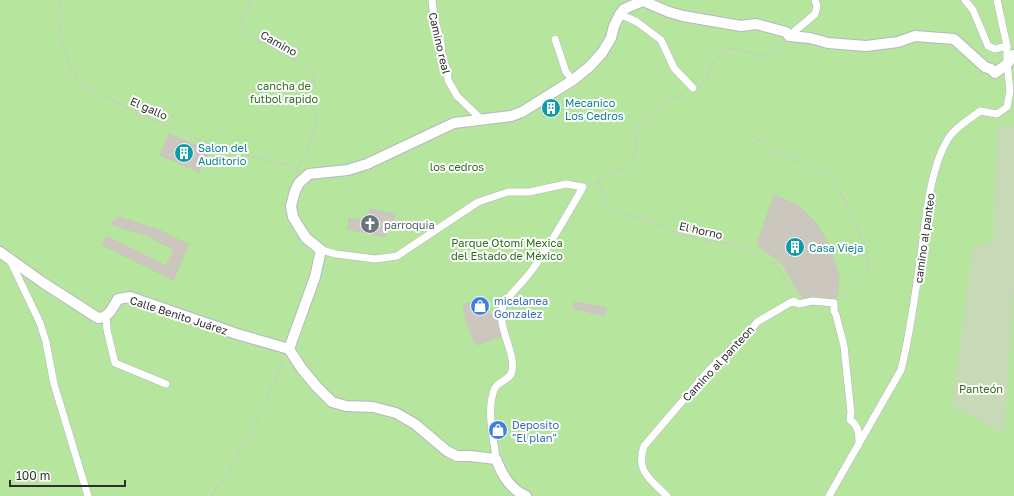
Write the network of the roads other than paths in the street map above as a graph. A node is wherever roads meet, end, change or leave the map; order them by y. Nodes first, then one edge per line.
1 (432, 0) edge
2 (815, 0) edge
3 (965, 0) edge
4 (997, 0) edge
5 (620, 14) junction
6 (787, 34) junction
7 (555, 40) dead end
8 (1007, 46) junction
9 (1014, 55) edge
10 (1007, 64) junction
11 (573, 80) junction
12 (693, 88) road end
13 (482, 120) junction
14 (321, 250) junction
15 (0, 252) edge
16 (9, 259) junction
17 (106, 316) junction
18 (289, 349) junction
19 (166, 384) dead end
20 (859, 445) junction
21 (496, 459) junction
22 (88, 496) edge
23 (526, 496) edge
24 (667, 496) edge
25 (829, 496) edge

1 - 13 street, Camino real
2 - 6 street
3 - 8 street
4 - 8 street
5 - 6 main road
5 - 11 main road
5 - 12 street
6 - 10 main road
7 - 11 street
8 - 10 street
9 - 10 main road
10 - 20 street, camino al panteo
11 - 13 main road
13 - 14 main road
14 - 18 main road
14 - 21 street
15 - 16 main road
16 - 17 main road
16 - 22 street
17 - 18 main road, Calle Benito Juárez
17 - 19 street
18 - 21 main road
20 - 24 street, Camino al panteon
20 - 25 street
21 - 23 main road

